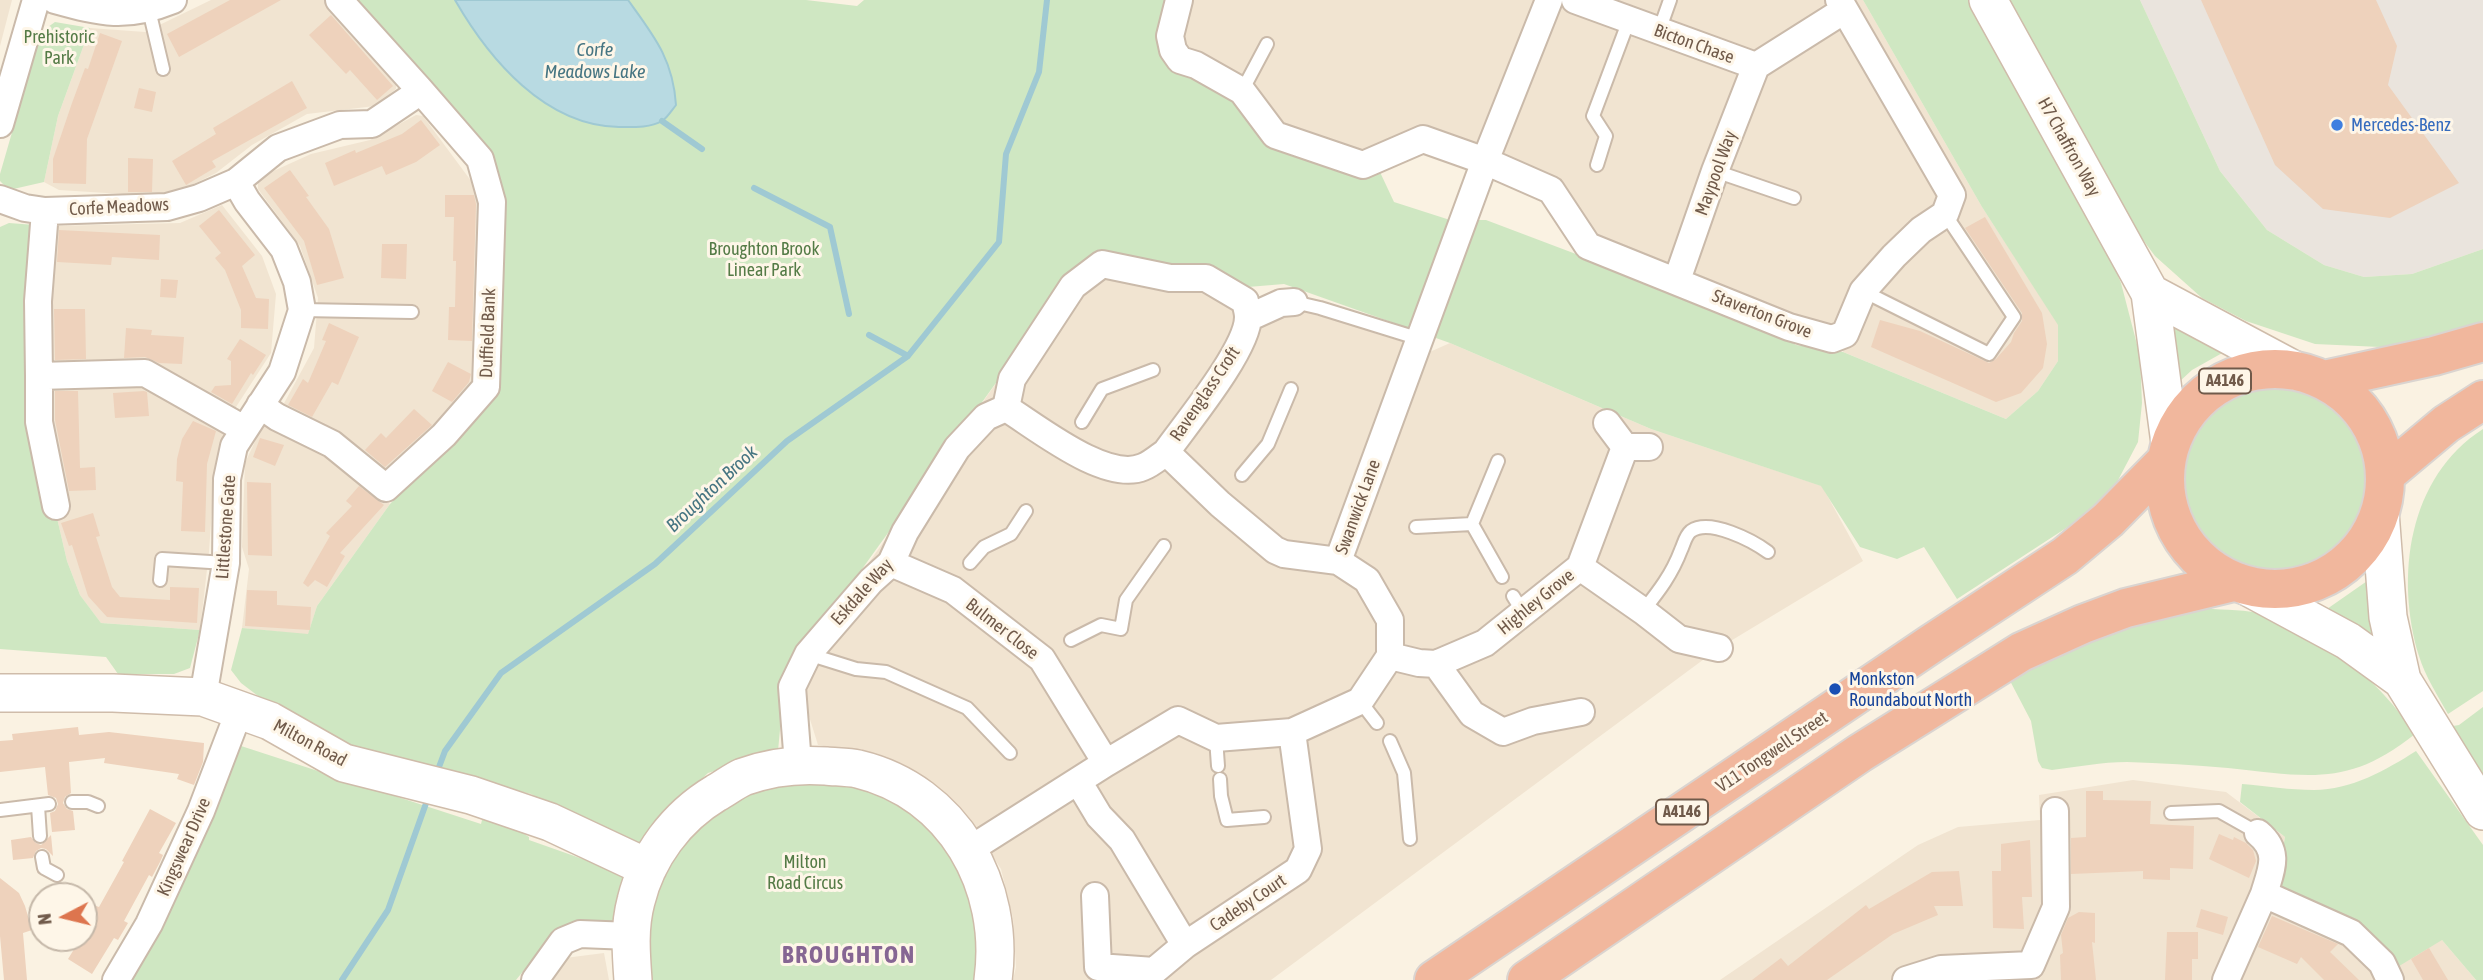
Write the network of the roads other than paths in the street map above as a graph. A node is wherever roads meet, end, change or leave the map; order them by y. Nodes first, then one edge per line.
1 (36, 0) edge
2 (55, 0) edge
3 (339, 0) edge
4 (1179, 0) edge
5 (1549, 0) edge
6 (1575, 0) edge
7 (1670, 0) edge
8 (1988, 0) edge
9 (161, 5) edge
10 (1841, 5) edge
11 (1629, 20) junction
12 (1659, 31) junction
13 (1267, 44) dead end
14 (1756, 66) junction
15 (163, 69) dead end
16 (421, 91) junction
17 (1242, 91) junction
18 (0, 124) edge
19 (1485, 161) junction
20 (1597, 165) dead end
21 (1715, 171) junction
22 (236, 181) junction
23 (1794, 198) dead end
24 (0, 199) edge
25 (45, 211) junction
26 (1945, 214) junction
27 (1678, 280) junction
28 (1863, 291) junction
29 (2150, 293) junction
30 (1294, 302) joint
31 (302, 310) junction
32 (412, 312) dead end
33 (1248, 318) junction
34 (1420, 339) junction
35 (2483, 342) edge
36 (1153, 370) dead end
37 (2310, 375) junction
38 (38, 376) junction
39 (1291, 389) dead end
40 (2483, 400) edge
41 (260, 405) junction
42 (1006, 408) junction
43 (1082, 422) dead end
44 (1607, 423) dead end
45 (244, 429) junction
46 (1166, 452) junction
47 (2168, 452) junction
48 (1498, 461) dead end
49 (1242, 475) dead end
50 (2385, 475) junction
51 (56, 506) dead end
52 (1026, 511) dead end
53 (2380, 512) junction
54 (1472, 524) junction
55 (1416, 527) dead end
56 (1164, 546) dead end
57 (1768, 552) dead end
58 (1338, 561) junction
59 (226, 563) junction
60 (891, 563) junction
61 (970, 563) dead end
62 (1580, 567) junction
63 (1502, 577) dead end
64 (160, 580) dead end
65 (2240, 584) junction
66 (1643, 611) junction
67 (1071, 640) dead end
68 (1719, 648) dead end
69 (808, 653) junction
70 (1390, 656) junction
71 (1436, 663) junction
72 (0, 693) edge
73 (2410, 694) junction
74 (203, 697) junction
75 (1360, 701) junction
76 (240, 709) junction
77 (1581, 712) dead end
78 (1377, 723) dead end
79 (1292, 732) junction
80 (1216, 738) junction
81 (1390, 741) dead end
82 (1010, 753) dead end
83 (1106, 763) junction
84 (798, 764) junction
85 (1078, 781) junction
86 (72, 802) dead end
87 (99, 806) dead end
88 (0, 810) edge
89 (2054, 811) dead end
90 (2483, 811) edge
91 (2171, 813) dead end
92 (1264, 817) dead end
93 (2258, 833) joint
94 (40, 836) dead end
95 (1410, 839) dead end
96 (969, 850) junction
97 (43, 857) dead end
98 (648, 867) junction
99 (57, 875) dead end
100 (2264, 894) junction
101 (1095, 896) dead end
102 (630, 936) junction
103 (1185, 945) junction
104 (2032, 973) edge
105 (1097, 974) edge
106 (116, 980) edge
107 (535, 980) edge
108 (633, 980) edge
109 (993, 980) edge
110 (1434, 980) edge
111 (1527, 980) edge
112 (1906, 980) edge
113 (2226, 980) edge
114 (2390, 980) edge

1 - 18 street
2 - 9 street
3 - 16 street, Duffield Bank
4 - 17 street
5 - 19 street, Swanwick Lane
6 - 11 street, Bicton Chase
7 - 12 lane
8 - 29 street, H7 Chaffron Way
9 - 15 lane
10 - 14 street, Bicton Chase
10 - 26 street
11 - 12 street, Bicton Chase
11 - 20 lane
12 - 14 street, Bicton Chase
13 - 17 lane
14 - 21 street, Maypool Way
16 - 22 street
16 - 41 street, Duffield Bank
17 - 19 street, Staverton Grove
19 - 27 street, Staverton Grove
19 - 34 street, Swanwick Lane
21 - 23 lane
21 - 27 street, Maypool Way
22 - 25 street, Corfe Meadows
22 - 31 street
24 - 25 street, Corfe Meadows
25 - 38 street
26 - 28 street, Staverton Grove
26 - 28 lane
27 - 28 street, Staverton Grove
29 - 37 street
29 - 47 street, H7 Chaffron Way
30 - 33 street
30 - 34 lane
31 - 32 lane
31 - 41 street, Littlestone Gate
33 - 42 street
33 - 46 street, Ravenglass Croft
34 - 58 street, Swanwick Lane
35 - 37 highway, A4146
36 - 43 lane
37 - 47 highway, A4146
37 - 50 highway, A4146
38 - 45 street
38 - 51 street
39 - 49 lane
40 - 50 highway
41 - 45 street, Littlestone Gate
42 - 46 street, Ravenglass Croft
42 - 60 street, Eskdale Way
44 - 62 street, Highley Grove
45 - 59 street, Littlestone Gate
46 - 58 street, Ravenglass Croft
47 - 65 highway, A4146
47 - 110 highway, V11 Tongwell Street / A4146
48 - 54 lane
50 - 53 highway, A4146
52 - 61 lane
53 - 65 highway, A4146
53 - 73 street
54 - 55 lane
54 - 63 lane
56 - 67 lane
57 - 66 lane
58 - 70 street, Swanwick Lane
59 - 64 lane
59 - 74 street, Littlestone Gate
60 - 69 street, Eskdale Way
60 - 83 street, Bulmer Close
62 - 66 street
62 - 71 street, Highley Grove
65 - 73 street
65 - 111 highway, A4146
66 - 68 street
69 - 82 lane
69 - 84 street, Eskdale Way
70 - 71 street, Highley Grove
70 - 75 street
71 - 77 street
72 - 74 street, Milton Road
73 - 90 street
74 - 76 street, Milton Road
75 - 78 lane
75 - 79 street
76 - 98 street, Milton Road
76 - 106 street, Kingswear Drive
79 - 80 street
79 - 103 street, Cadeby Court
80 - 83 street
80 - 92 lane
81 - 95 lane
83 - 85 street
84 - 96 street
84 - 98 street
85 - 96 street
85 - 103 street
86 - 87 lane
88 - 94 lane
89 - 104 street
91 - 93 lane
93 - 100 street
96 - 109 street
97 - 99 lane
98 - 102 street
100 - 113 street
100 - 114 street
101 - 105 street
102 - 107 street
102 - 108 street
103 - 105 street, Cadeby Court
104 - 112 street

